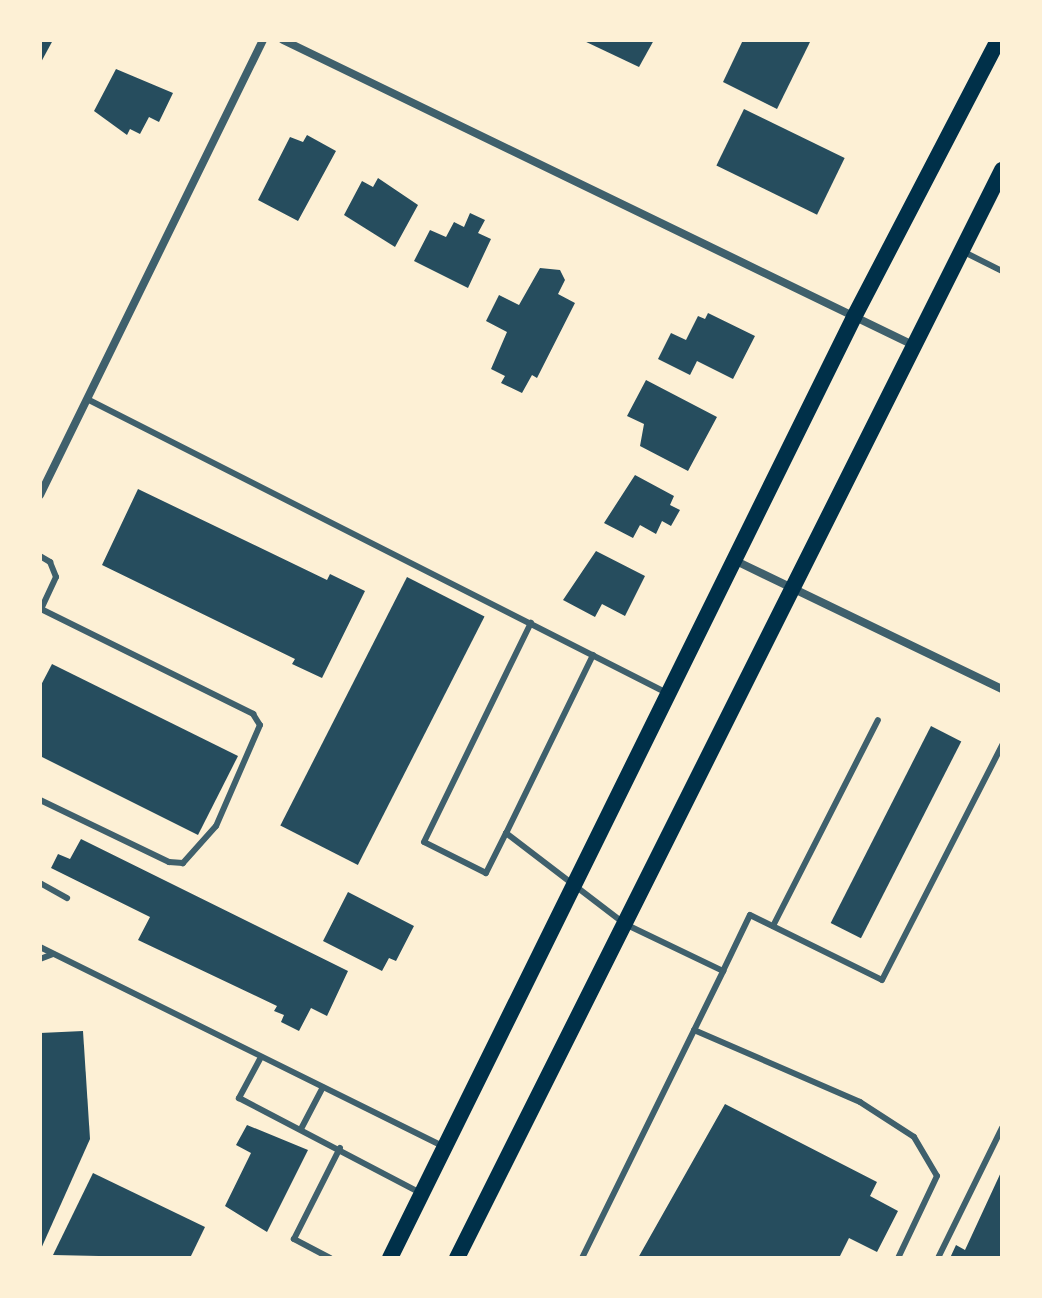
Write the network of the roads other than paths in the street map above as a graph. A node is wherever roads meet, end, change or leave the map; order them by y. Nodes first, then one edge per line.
1 (263, 40) edge
2 (283, 40) edge
3 (998, 40) edge
4 (1002, 170) edge
5 (962, 251) junction
6 (1002, 271) edge
7 (854, 317) junction
8 (914, 346) junction
9 (87, 399) junction
10 (40, 495) edge
11 (40, 556) edge
12 (734, 560) junction
13 (793, 588) junction
14 (41, 610) edge
15 (531, 623) junction
16 (593, 655) junction
17 (1002, 689) edge
18 (667, 693) junction
19 (878, 720) dead end
20 (1002, 745) edge
21 (40, 800) edge
22 (506, 833) junction
23 (40, 883) edge
24 (574, 888) junction
25 (67, 898) dead end
26 (625, 924) junction
27 (773, 926) junction
28 (40, 947) edge
29 (53, 954) junction
30 (40, 959) edge
31 (723, 971) junction
32 (694, 1030) junction
33 (261, 1057) junction
34 (323, 1087) junction
35 (1002, 1128) edge
36 (301, 1129) junction
37 (340, 1148) junction
38 (445, 1148) junction
39 (422, 1193) junction
40 (330, 1258) edge
41 (390, 1258) edge
42 (457, 1258) edge
43 (582, 1258) edge
44 (898, 1258) edge
45 (938, 1258) edge

1 - 9 street
2 - 7 street
3 - 7 main road
4 - 5 main road
5 - 6 lane
5 - 8 main road
7 - 8 street
7 - 12 main road
8 - 13 main road
9 - 10 street
9 - 15 lane
11 - 14 lane
12 - 13 street
12 - 18 main road
13 - 17 street
13 - 26 main road
14 - 21 lane
15 - 16 lane
15 - 22 lane
16 - 18 lane
16 - 22 lane
18 - 24 main road
19 - 27 lane
20 - 27 lane
22 - 24 lane
23 - 25 lane
24 - 26 lane
24 - 38 main road
26 - 31 lane
26 - 42 main road
27 - 31 lane
28 - 29 lane
29 - 30 lane
29 - 33 lane
31 - 32 lane
32 - 43 lane
32 - 44 lane
33 - 34 lane
33 - 36 lane
34 - 36 lane
34 - 38 lane
35 - 45 lane
36 - 37 lane
37 - 39 lane
37 - 40 lane
38 - 39 main road
39 - 41 main road

